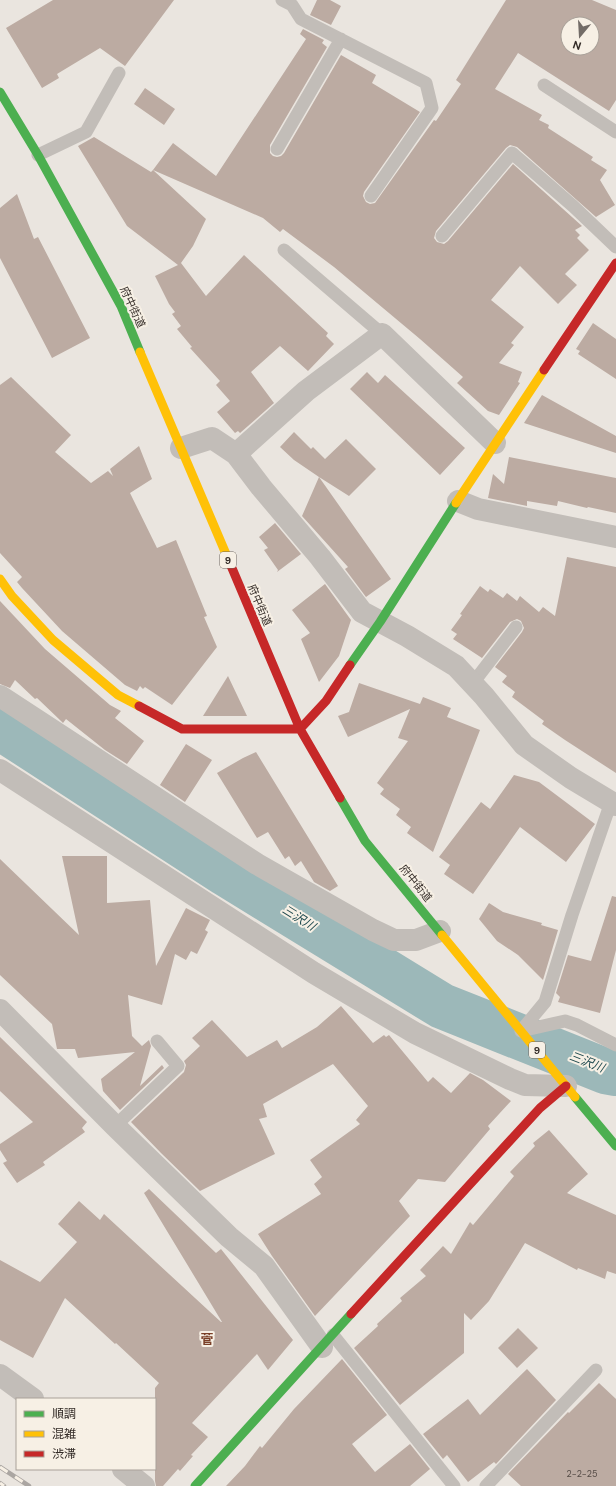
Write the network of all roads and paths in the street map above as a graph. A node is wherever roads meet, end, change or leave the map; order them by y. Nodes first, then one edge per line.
1 (282, 0) edge
2 (341, 39) junction
3 (119, 73) dead end
4 (544, 85) dead end
5 (0, 92) edge
6 (616, 132) edge
7 (277, 149) dead end
8 (38, 155) junction
9 (371, 196) dead end
10 (442, 236) dead end
11 (616, 247) edge
12 (284, 250) dead end
13 (616, 263) edge
14 (382, 334) junction
15 (495, 443) junction
16 (181, 448) junction
17 (236, 454) junction
18 (458, 501) junction
19 (616, 537) edge
20 (0, 580) edge
21 (380, 622) junction
22 (516, 627) dead end
23 (472, 683) junction
24 (0, 696) edge
25 (300, 729) junction
26 (0, 770) edge
27 (614, 800) edge
28 (440, 931) junction
29 (0, 1010) edge
30 (521, 1030) junction
31 (157, 1041) dead end
32 (616, 1045) edge
33 (566, 1094) junction
34 (115, 1126) junction
35 (614, 1139) edge
36 (328, 1341) junction
37 (596, 1370) dead end
38 (0, 1375) edge
39 (32, 1398) edge
40 (124, 1470) edge
41 (144, 1486) edge
42 (195, 1486) edge
43 (454, 1486) edge
44 (486, 1486) edge

1 - 2 lane
2 - 7 lane
2 - 9 lane
3 - 8 lane
4 - 6 lane
5 - 8 street, 府中街道 / 9
8 - 16 street, 府中街道 / 9
10 - 11 lane
12 - 14 lane
13 - 15 street
14 - 15 street
14 - 17 street
15 - 18 street
16 - 17 street
16 - 25 street, 府中街道 / 9
17 - 21 street
18 - 19 street
18 - 21 street
20 - 25 street
21 - 23 street
21 - 25 street
22 - 23 lane
23 - 27 street
24 - 28 street
25 - 28 street, 府中街道 / 9
26 - 33 street
27 - 30 lane
28 - 30 street, 府中街道 / 9
29 - 34 street
30 - 32 lane
30 - 33 street, 府中街道 / 9
31 - 34 lane
33 - 35 street, 9
33 - 36 street
34 - 36 street
36 - 42 street
36 - 43 lane
37 - 44 lane
38 - 39 street
40 - 41 street

